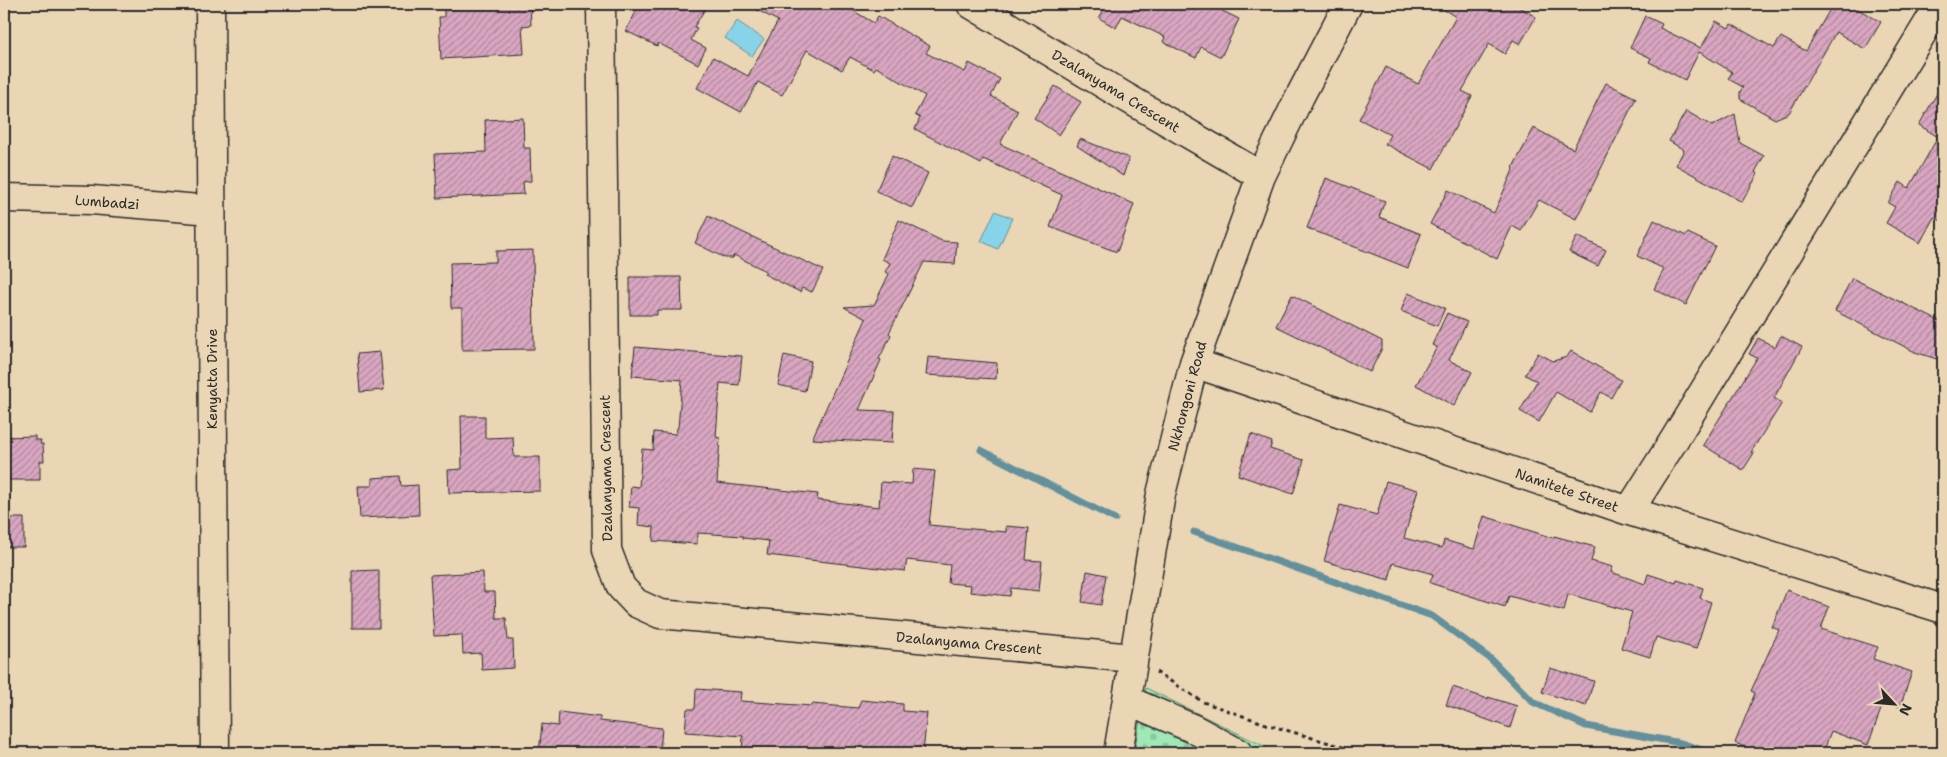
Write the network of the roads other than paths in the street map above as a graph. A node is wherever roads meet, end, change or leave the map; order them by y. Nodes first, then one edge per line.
1 (210, 4) edge
2 (601, 4) edge
3 (971, 4) edge
4 (1348, 4) edge
5 (1940, 4) edge
6 (1262, 176) junction
7 (4, 198) edge
8 (211, 210) junction
9 (1194, 364) junction
10 (1629, 511) junction
11 (1943, 610) edge
12 (1133, 658) junction
13 (1127, 700) junction
14 (215, 753) edge
15 (1118, 753) edge
16 (1238, 753) edge

1 - 8 street, Kenyatta Drive
2 - 12 street, Dzalanyama Crescent
3 - 6 street, Dzalanyama Crescent
4 - 6 street, Nkhongoni Road
5 - 10 street
6 - 9 street, Nkhongoni Road
7 - 8 street, Lumbadzi
8 - 14 street, Kenyatta Drive
9 - 10 street, Namitete Street
9 - 12 street, Nkhongoni Road
10 - 11 street, Namitete Street
12 - 13 street, Nkhongoni Road
13 - 15 street, Nkhongoni Road
13 - 16 street

